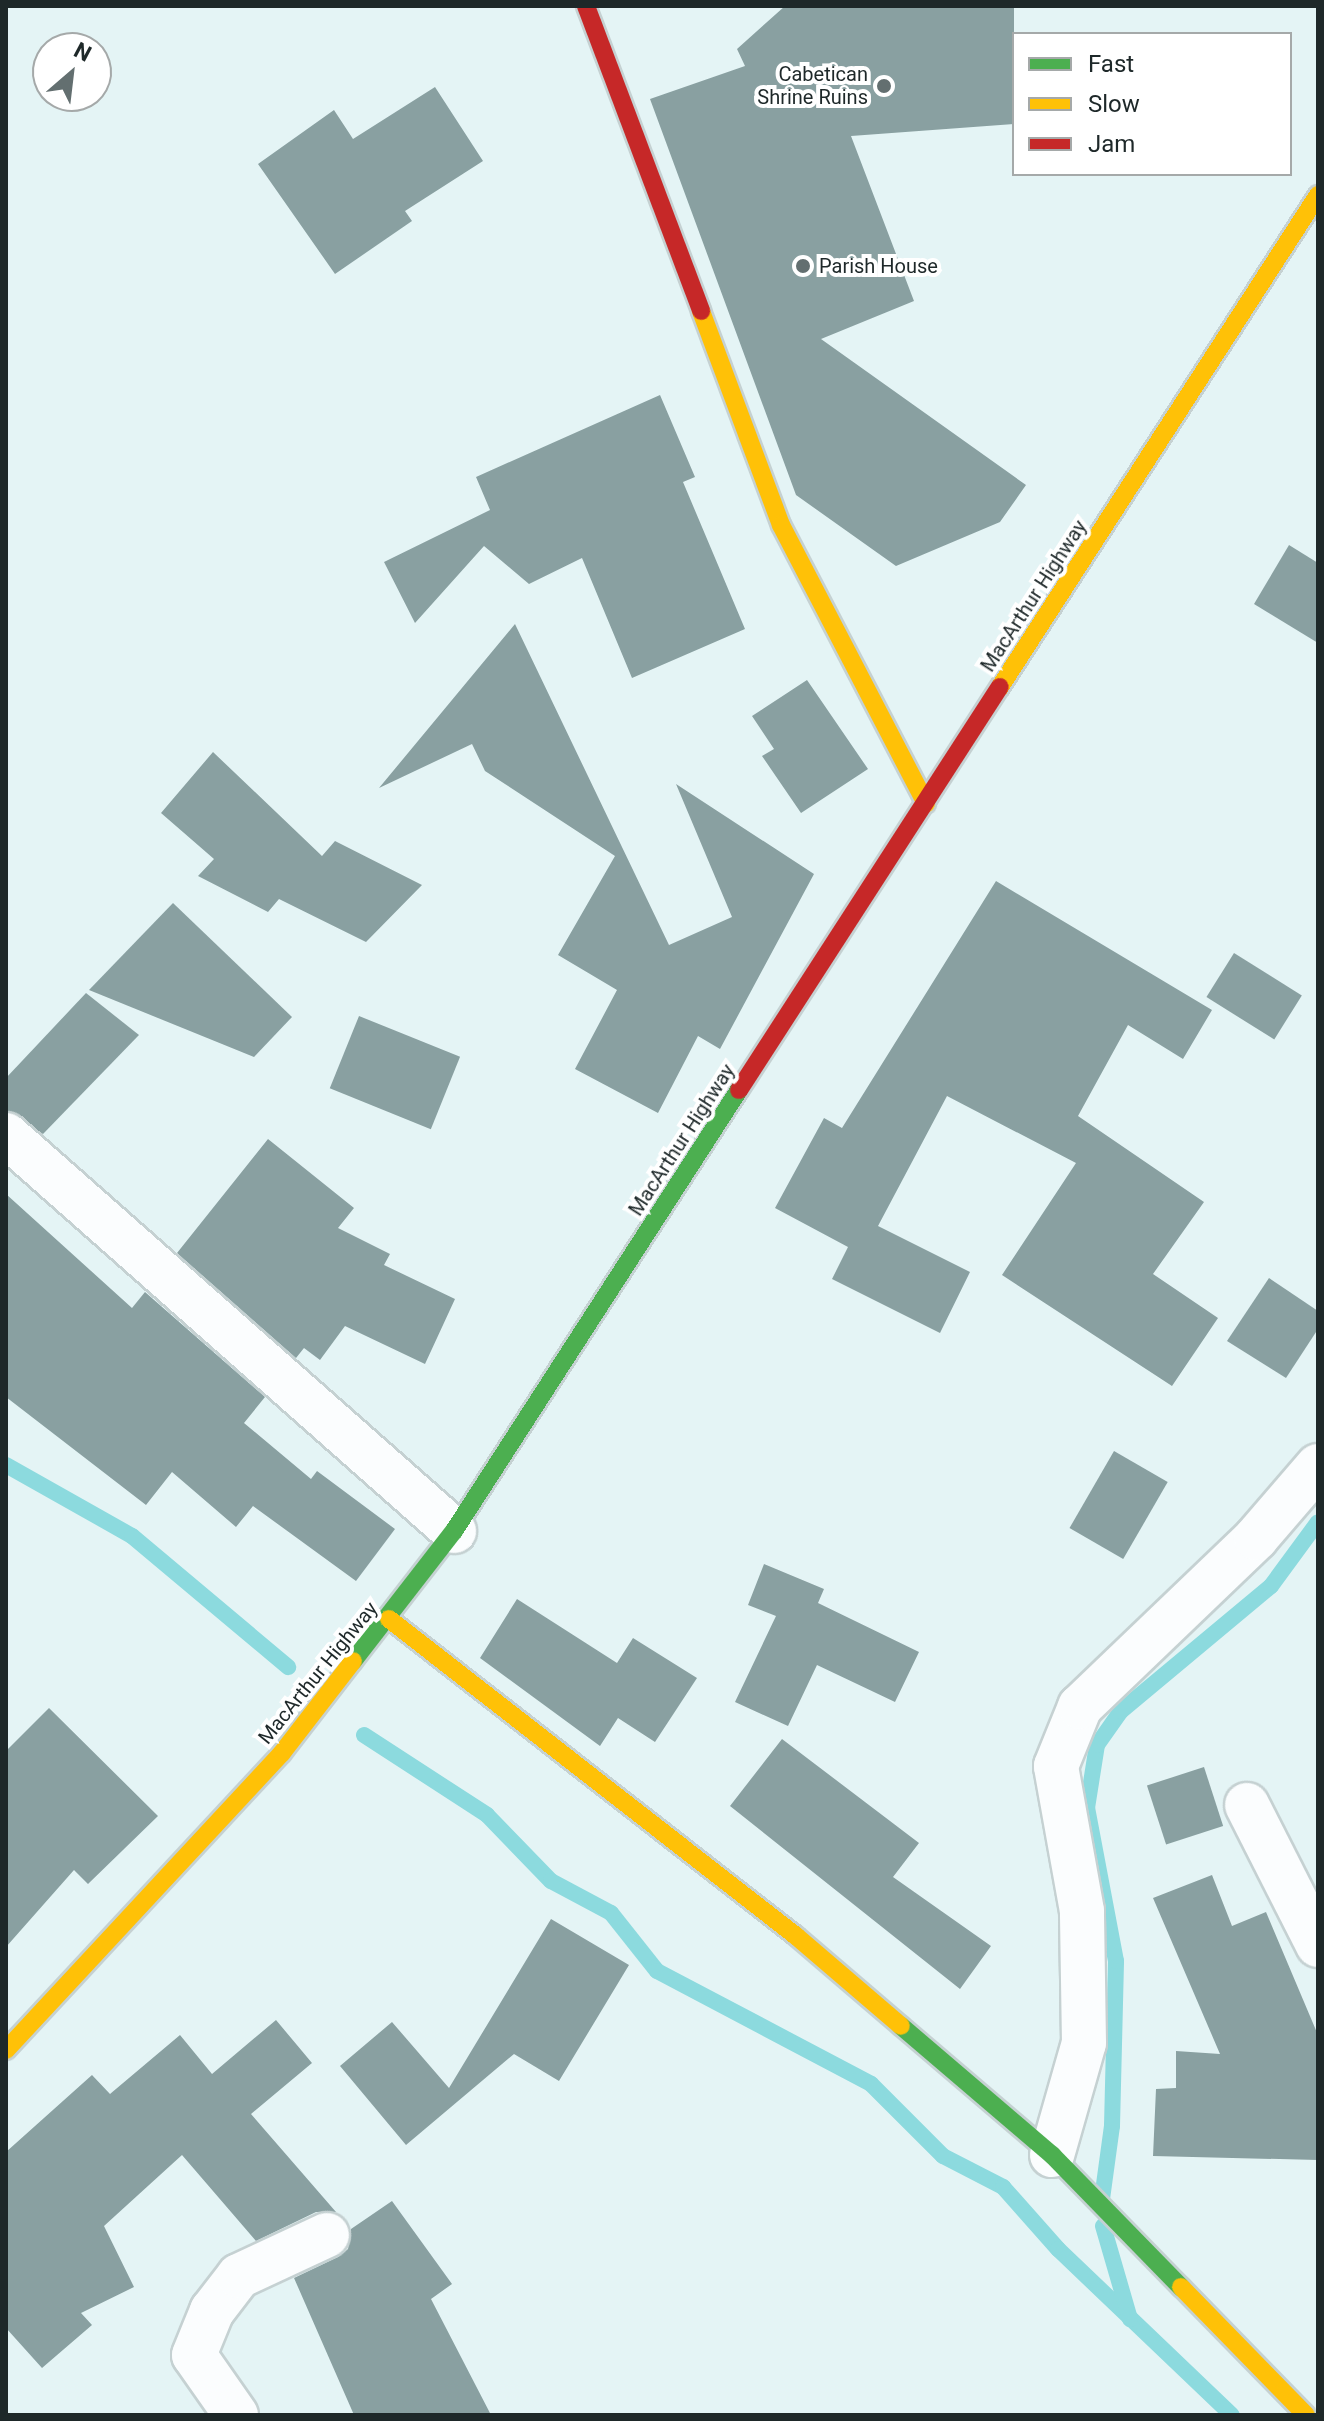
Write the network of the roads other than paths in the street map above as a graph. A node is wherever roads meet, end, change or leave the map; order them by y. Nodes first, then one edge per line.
1 (586, 6) edge
2 (1312, 217) edge
3 (926, 804) junction
4 (6, 1135) edge
5 (1318, 1466) edge
6 (454, 1531) junction
7 (389, 1619) junction
8 (1247, 1805) dead end
9 (1318, 1945) edge
10 (6, 2050) edge
11 (1065, 2169) junction
12 (327, 2235) dead end
13 (236, 2415) edge
14 (1306, 2415) edge

1 - 3 main road
2 - 3 main road, MacArthur Highway
3 - 6 main road, MacArthur Highway
4 - 6 street
5 - 11 street
6 - 7 main road, MacArthur Highway
7 - 10 main road, MacArthur Highway
7 - 11 main road
8 - 9 street
11 - 14 main road
12 - 13 street

